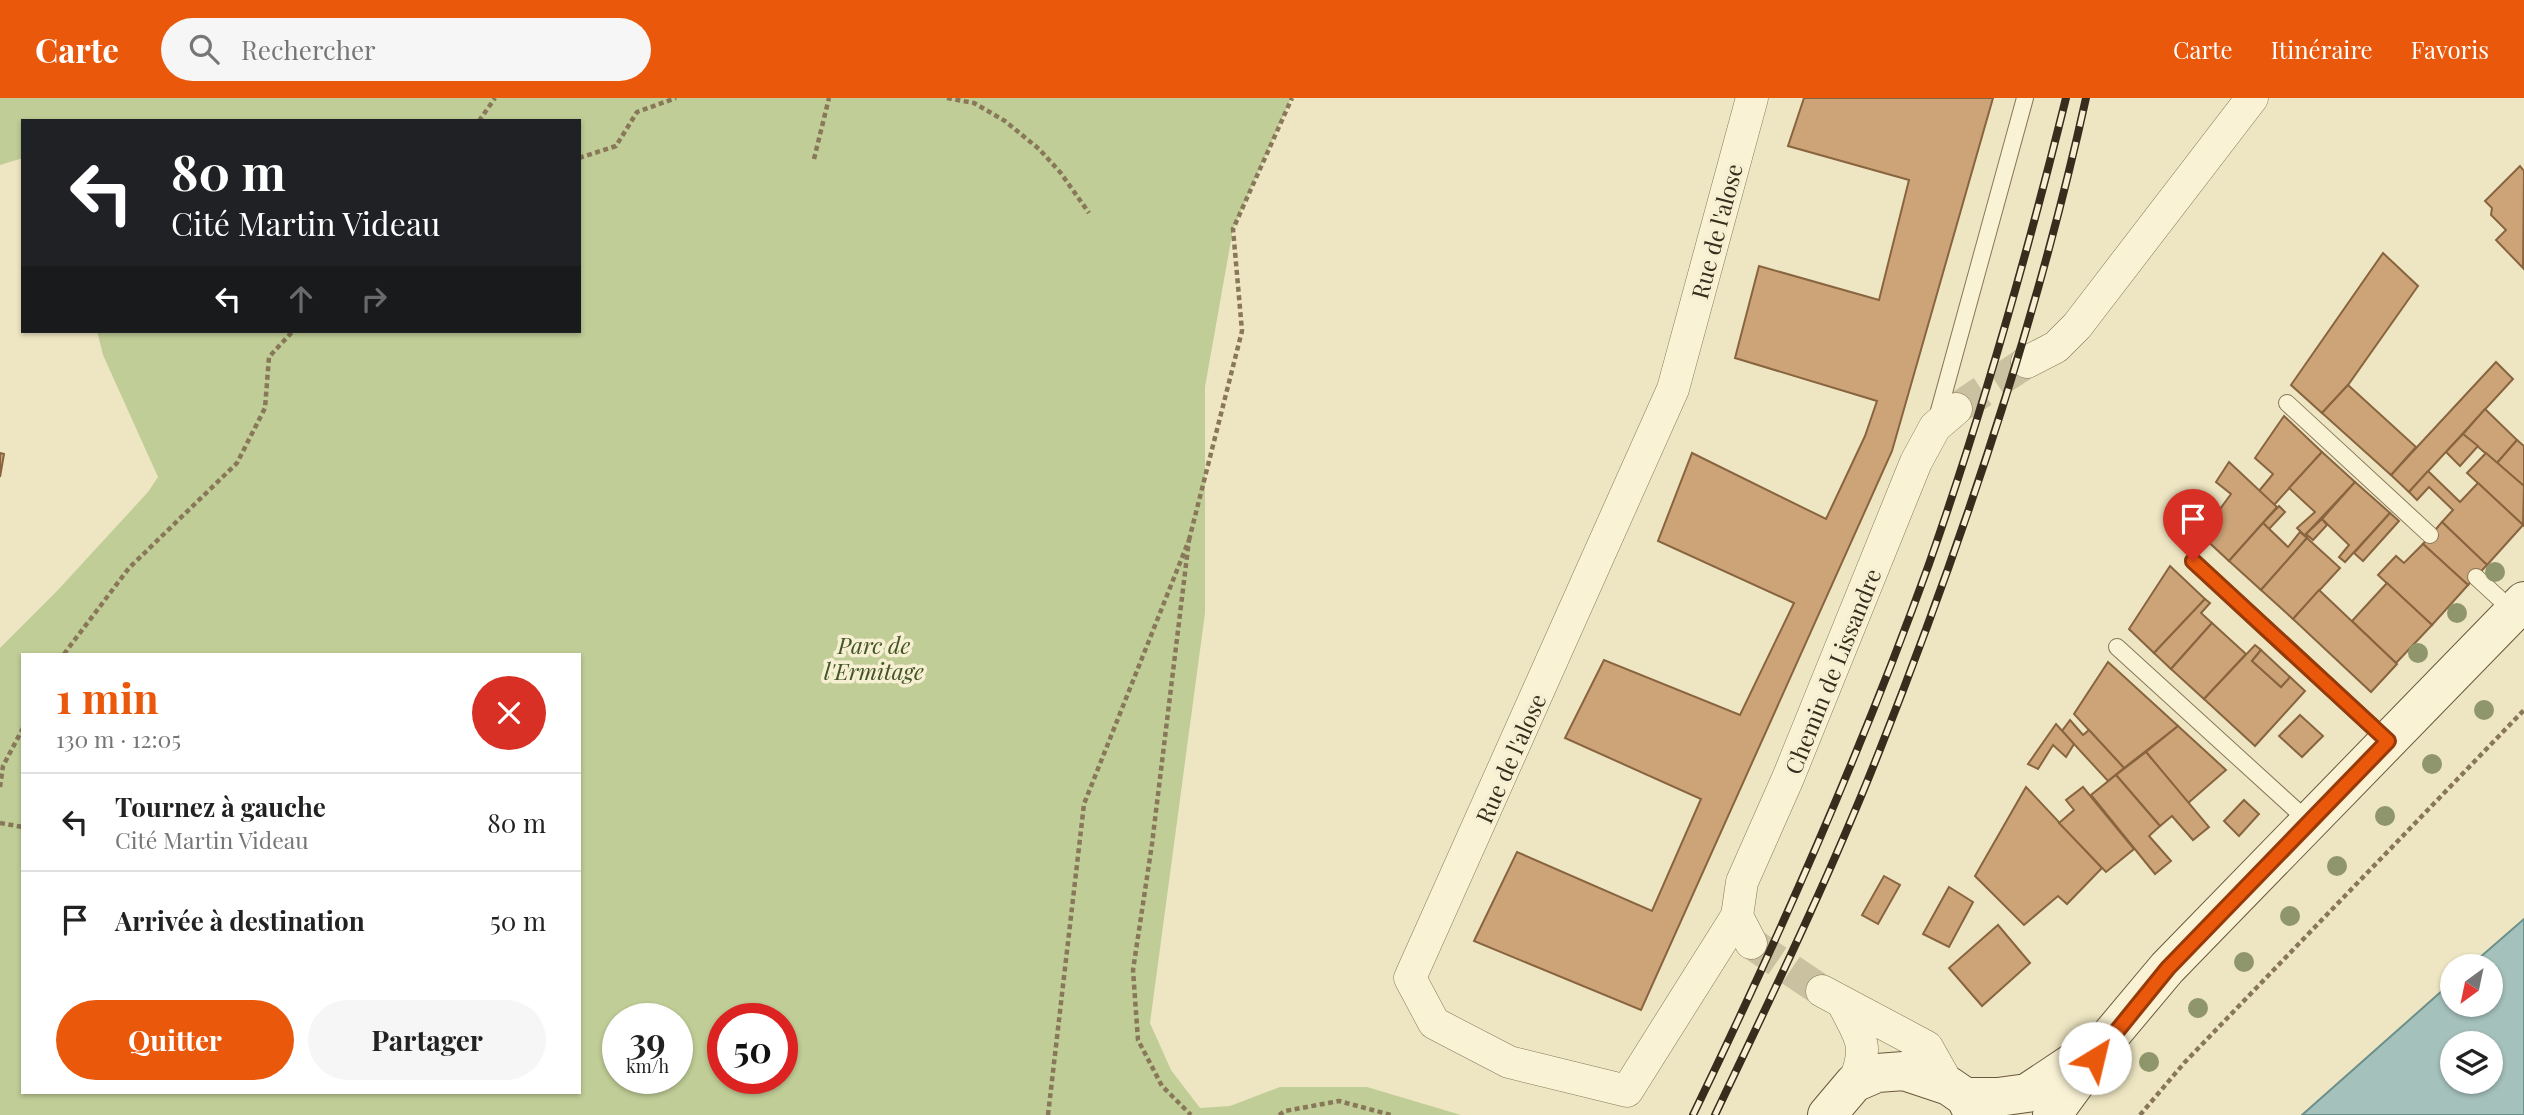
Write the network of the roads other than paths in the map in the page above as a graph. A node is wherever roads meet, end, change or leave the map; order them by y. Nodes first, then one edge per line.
1 (1752, 98) edge
2 (2025, 98) edge
3 (2252, 98) edge
4 (2028, 362) tunnel mouth
5 (2287, 402) dead end
6 (1945, 418) joint
7 (2430, 535) dead end
8 (2193, 561) dead end
9 (2476, 577) dead end
10 (2519, 607) edge
11 (2117, 647) dead end
12 (2388, 741) junction
13 (2308, 821) junction
14 (1744, 929) joint
15 (2110, 1036) junction
16 (1854, 1083) junction
17 (1963, 1099) edge
18 (1827, 1115) edge
19 (2052, 1115) edge

1 - 14 street, Rue de l'alose
2 - 6 lane
3 - 4 street
5 - 7 lane
6 - 14 street, Chemin de Lissandre
8 - 12 lane
9 - 10 lane
10 - 12 main road
11 - 13 lane
12 - 13 main road
13 - 15 main road
15 - 17 main road
15 - 19 main road
16 - 17 main road
16 - 17 street
16 - 18 main road

